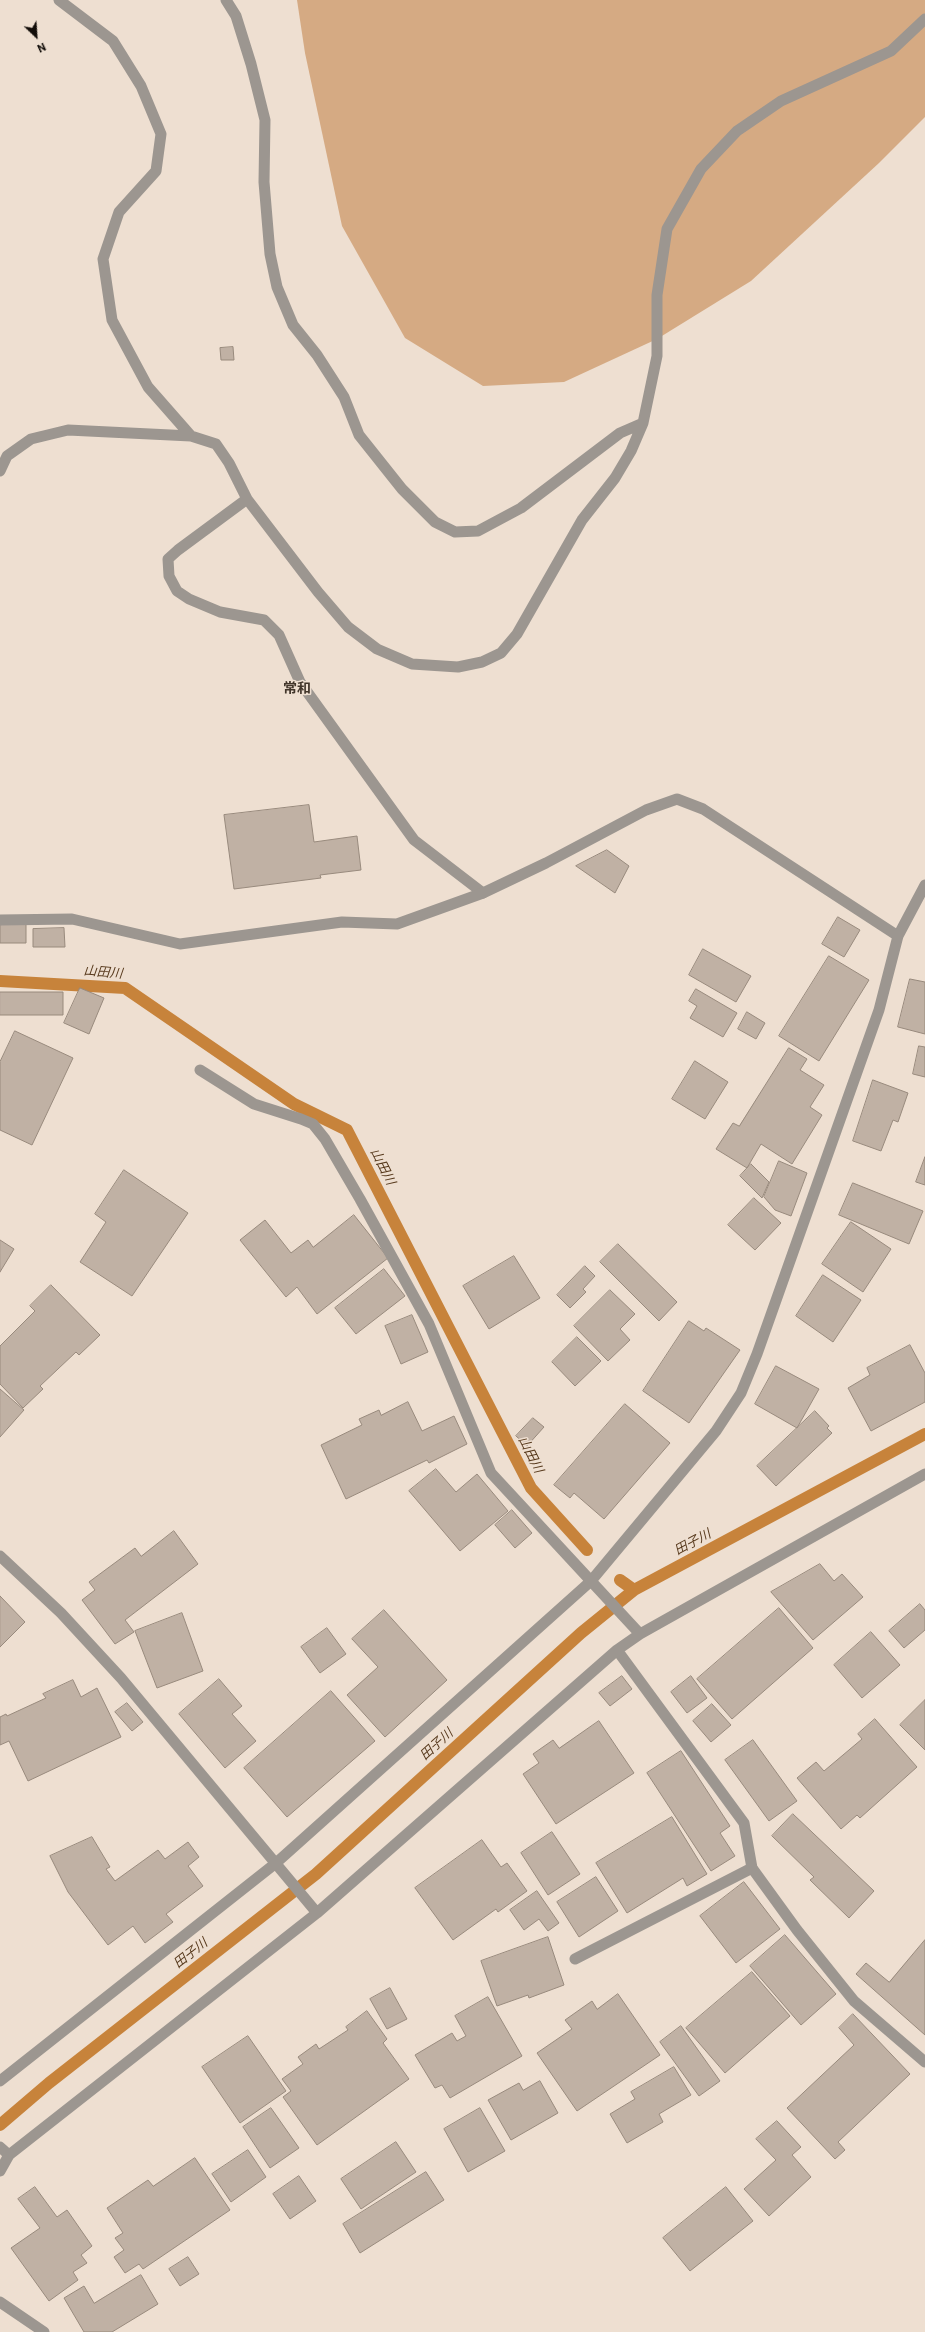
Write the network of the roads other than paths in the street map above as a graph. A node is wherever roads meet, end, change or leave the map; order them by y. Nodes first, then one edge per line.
1 (59, 0) edge
2 (226, 0) edge
3 (925, 19) edge
4 (643, 423) junction
5 (191, 436) junction
6 (0, 471) edge
7 (247, 499) junction
8 (925, 885) edge
9 (482, 893) junction
10 (0, 920) edge
11 (898, 936) junction
12 (200, 1070) dead end
13 (925, 1474) edge
14 (0, 1556) edge
15 (591, 1582) junction
16 (640, 1634) junction
17 (617, 1650) junction
18 (276, 1863) junction
19 (752, 1868) junction
20 (317, 1913) junction
21 (575, 1959) dead end
22 (925, 2062) edge
23 (0, 2081) edge
24 (0, 2147) edge
25 (9, 2155) junction
26 (0, 2171) edge
27 (0, 2302) edge
28 (44, 2332) edge

1 - 5 street
2 - 4 street
3 - 4 street
4 - 7 street
5 - 6 street
5 - 7 street
7 - 9 street
8 - 11 street
9 - 10 street
9 - 11 street
11 - 15 street
12 - 15 street
13 - 16 street
14 - 18 street
15 - 16 street
15 - 18 street
16 - 17 street
17 - 19 street
17 - 20 street
18 - 20 street
18 - 23 street
19 - 21 street
19 - 22 street
20 - 25 street
24 - 25 street
25 - 26 street
27 - 28 street

